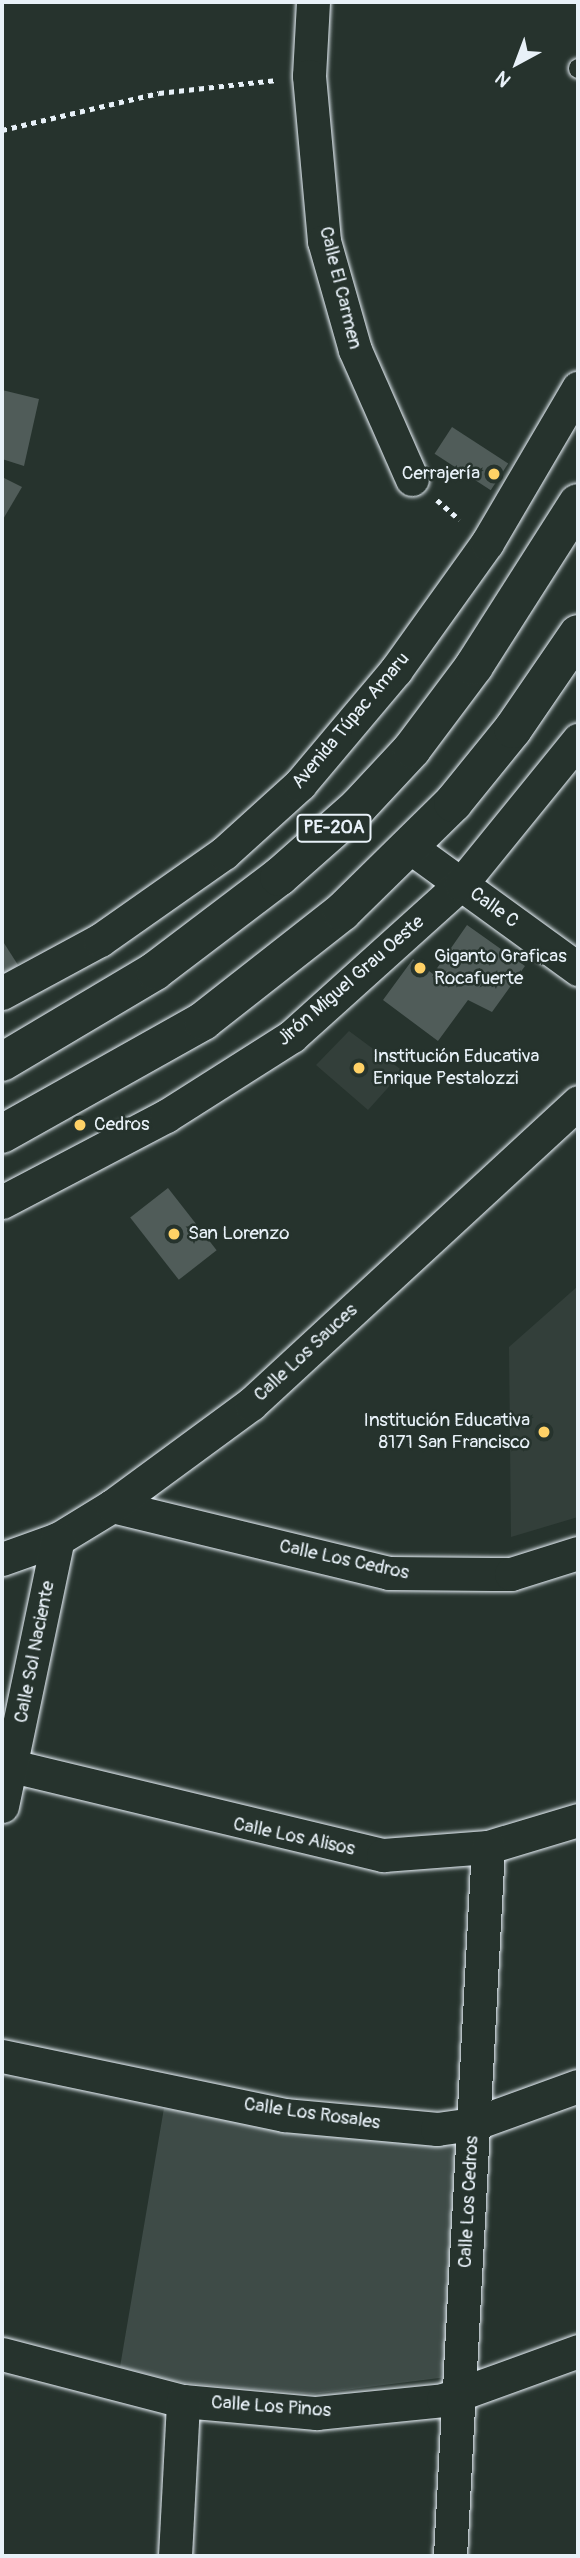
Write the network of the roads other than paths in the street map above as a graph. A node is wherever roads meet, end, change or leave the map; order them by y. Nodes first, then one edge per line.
1 (313, 2) edge
2 (578, 387) edge
3 (412, 479) road end
4 (578, 503) edge
5 (578, 634) edge
6 (578, 740) edge
7 (410, 847) junction
8 (461, 884) junction
9 (578, 969) edge
10 (2, 993) edge
11 (2, 1062) edge
12 (578, 1102) edge
13 (2, 1134) edge
14 (2, 1202) edge
15 (112, 1506) junction
16 (58, 1539) junction
17 (578, 1553) edge
18 (2, 1559) edge
19 (12, 1766) junction
20 (2, 1807) edge
21 (578, 1820) edge
22 (488, 1847) junction
23 (2, 2056) edge
24 (578, 2086) edge
25 (473, 2124) junction
26 (578, 2351) edge
27 (2, 2354) edge
28 (459, 2394) junction
29 (183, 2401) junction
30 (175, 2556) edge
31 (450, 2556) edge

1 - 3 street, Calle El Carmen
2 - 10 street, Avenida Túpac Amaru
4 - 11 highway, PE-20A
5 - 7 highway
6 - 8 street, Jirón Miguel Grau Oeste
7 - 8 street, Calle C
7 - 13 highway
8 - 9 street, Calle C
8 - 14 street, Jirón Miguel Grau Oeste
12 - 15 street, Calle Los Sauces
15 - 16 street, Calle Los Sauces
15 - 17 street, Calle Los Cedros
16 - 18 street, Calle Los Sauces
16 - 19 street, Calle Sol Naciente
19 - 20 street, Calle Sol Naciente
19 - 22 street, Calle Los Alisos
21 - 22 street, Calle Los Alisos
22 - 25 street, Calle Los Cedros
23 - 25 street, Calle Los Rosales
24 - 25 street, Calle Los Rosales
25 - 28 street, Calle Los Cedros
26 - 28 street, Calle Los Pinos
27 - 29 street, Calle Los Pinos
28 - 29 street, Calle Los Pinos
28 - 31 street, Calle Los Cedros
29 - 30 street

